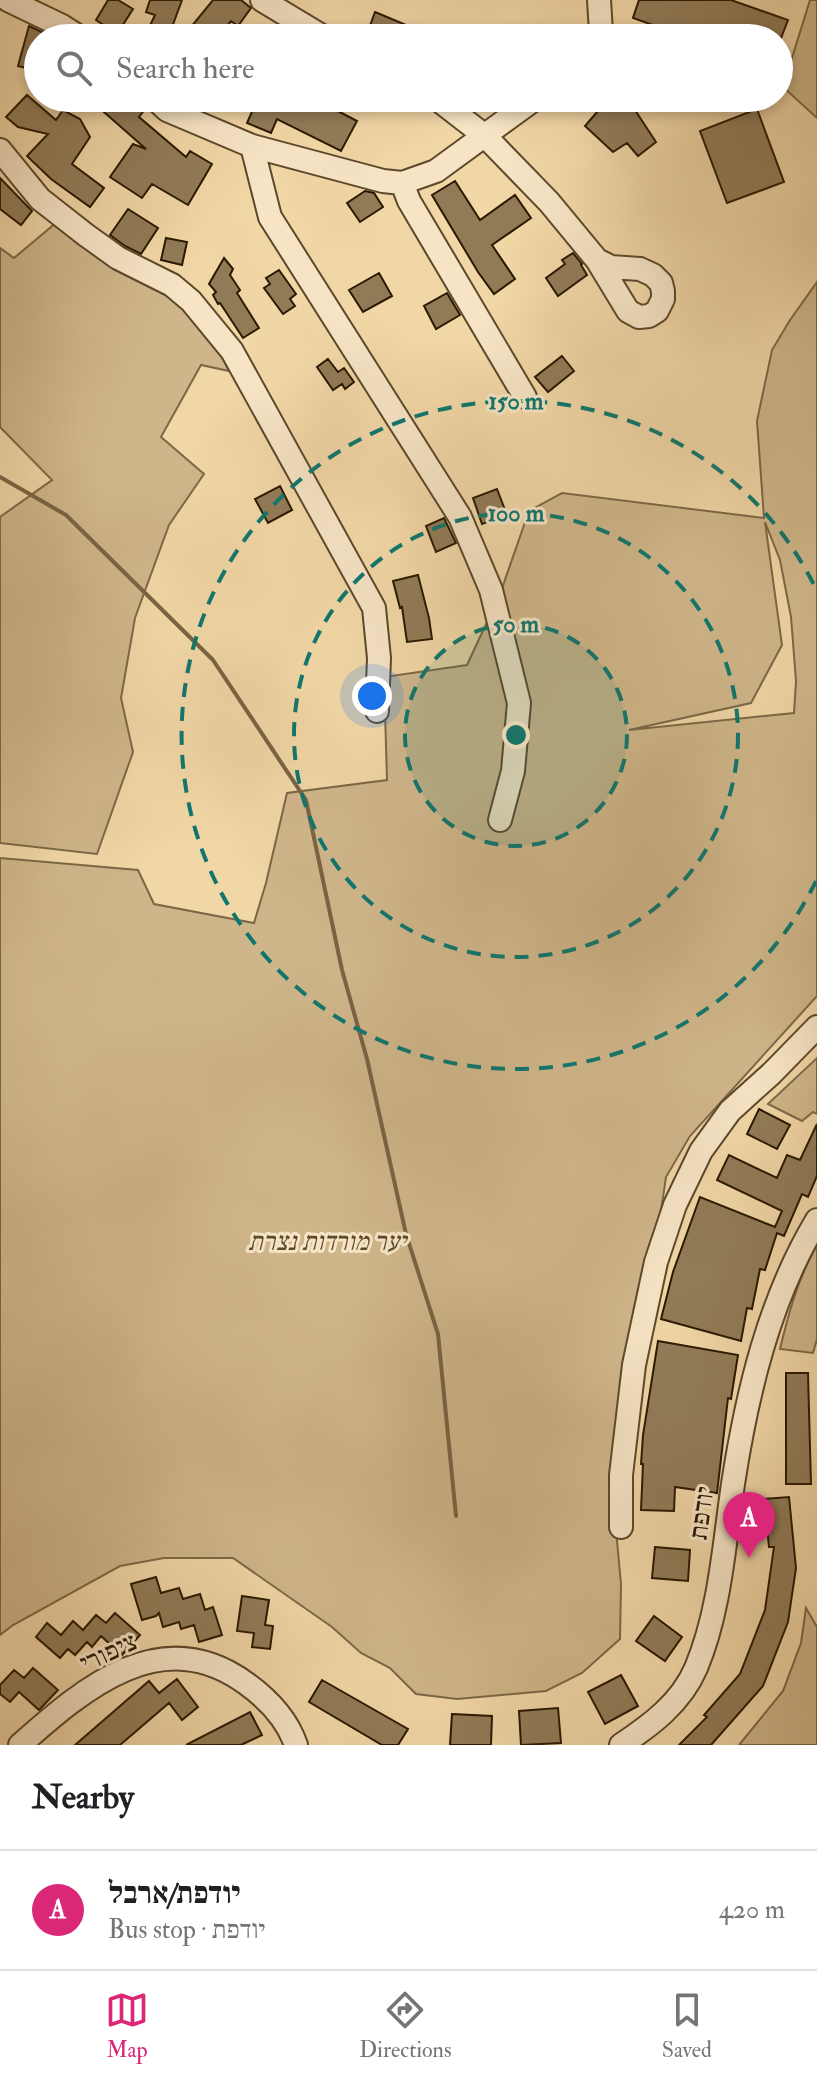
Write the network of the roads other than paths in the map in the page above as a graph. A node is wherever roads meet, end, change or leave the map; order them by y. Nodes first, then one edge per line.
1 (8, 0) edge
2 (262, 0) edge
3 (599, 0) edge
4 (58, 24) edge
5 (302, 24) edge
6 (600, 24) edge
7 (172, 112) edge
8 (454, 112) edge
9 (517, 112) edge
10 (485, 136) junction
11 (252, 146) junction
12 (0, 150) edge
13 (402, 183) junction
14 (597, 260) dead end
15 (525, 397) dead end
16 (377, 711) dead end
17 (500, 820) dead end
18 (817, 1027) edge
19 (817, 1220) edge
20 (621, 1527) dead end
21 (20, 1745) edge
22 (296, 1745) edge
23 (621, 1745) edge

1 - 4 street
2 - 5 street
3 - 6 street
7 - 11 street
8 - 10 street
9 - 10 street
10 - 13 street
10 - 14 street
11 - 13 street
11 - 17 street
12 - 16 street
13 - 15 street
18 - 20 street
19 - 23 street, יודפת
21 - 22 street, ציפורי

